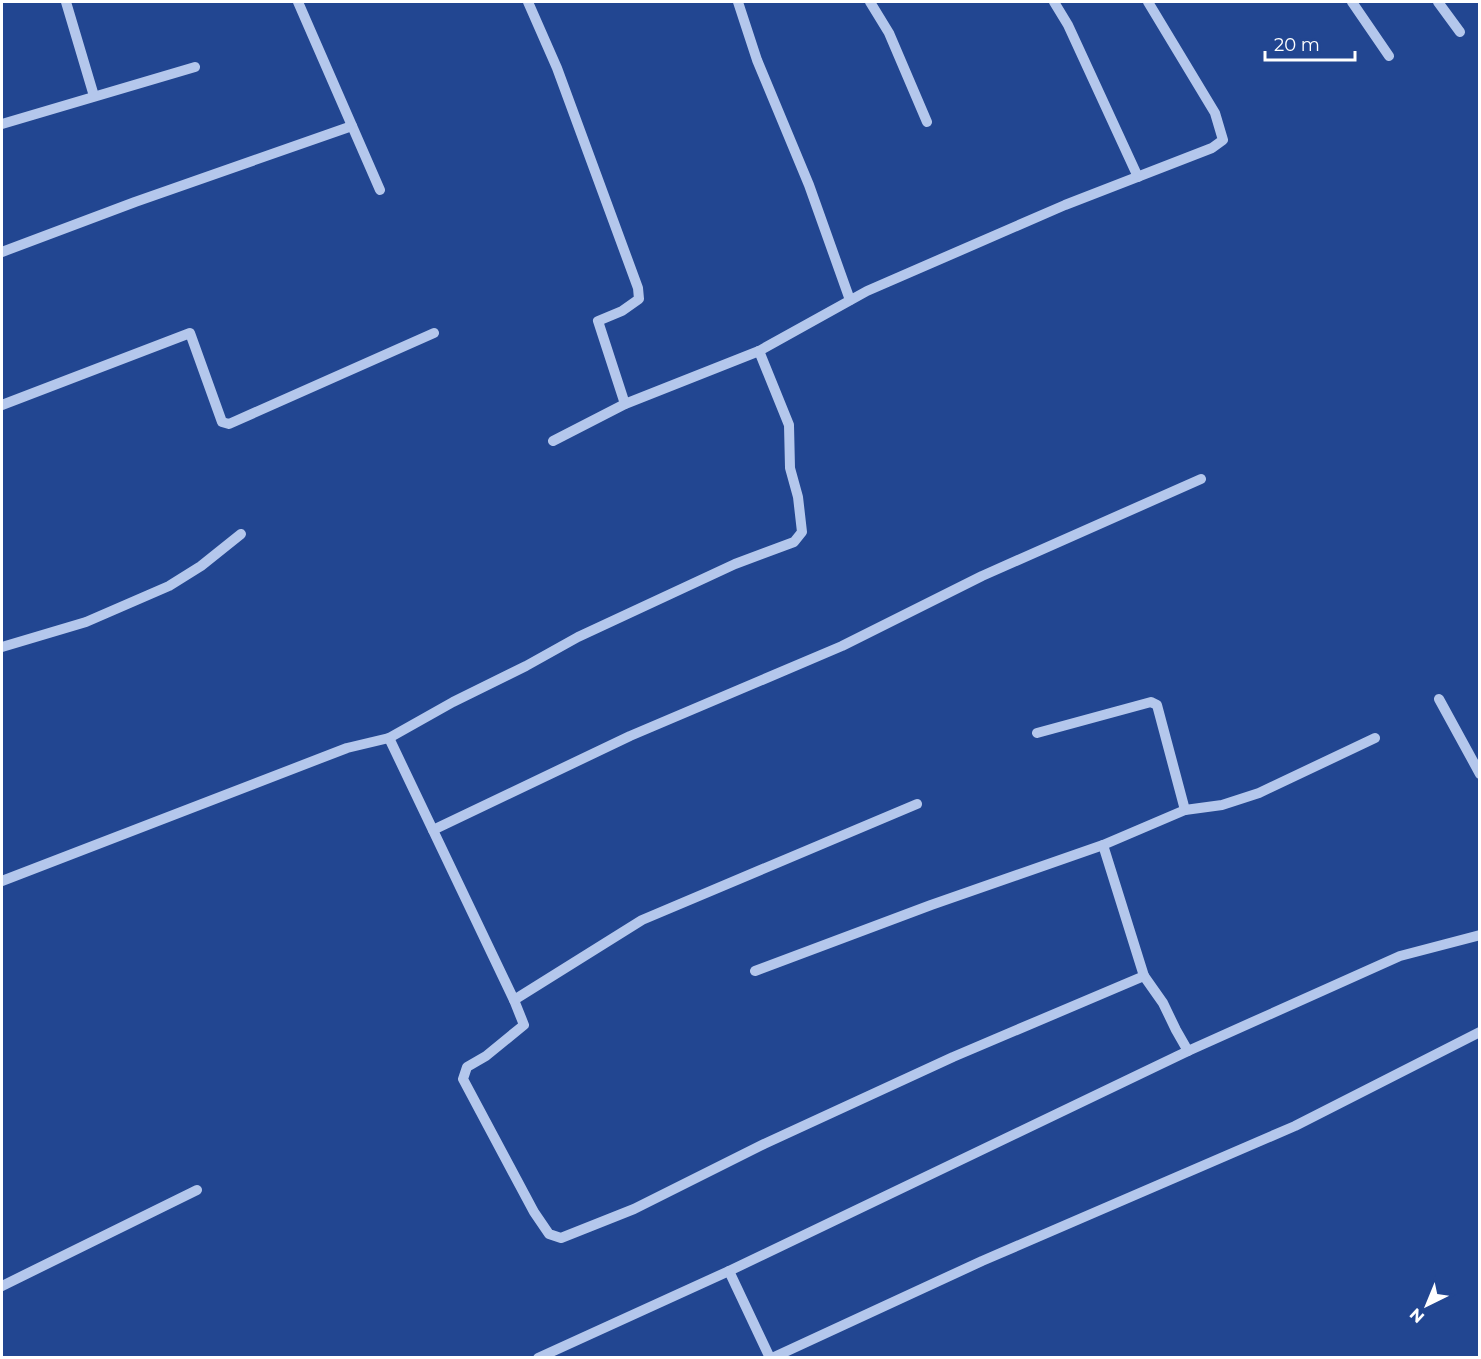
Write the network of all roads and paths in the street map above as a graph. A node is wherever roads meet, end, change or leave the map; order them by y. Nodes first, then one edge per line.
1 (66, 2) edge
2 (298, 2) edge
3 (528, 2) edge
4 (738, 2) edge
5 (870, 2) edge
6 (1054, 2) edge
7 (1148, 2) edge
8 (1352, 2) edge
9 (1438, 2) edge
10 (1460, 32) dead end
11 (1389, 56) dead end
12 (195, 67) dead end
13 (94, 96) junction
14 (927, 122) dead end
15 (2, 124) edge
16 (352, 126) junction
17 (1138, 177) junction
18 (380, 190) dead end
19 (2, 252) edge
20 (850, 300) junction
21 (434, 333) dead end
22 (759, 351) junction
23 (625, 404) junction
24 (2, 405) edge
25 (553, 441) dead end
26 (1201, 480) dead end
27 (241, 534) dead end
28 (2, 647) edge
29 (1439, 699) dead end
30 (1037, 733) dead end
31 (389, 738) junction
32 (1375, 738) dead end
33 (1479, 774) edge
34 (917, 804) dead end
35 (1185, 810) junction
36 (433, 830) junction
37 (1103, 846) junction
38 (2, 881) edge
39 (1479, 935) edge
40 (755, 971) dead end
41 (1144, 976) junction
42 (514, 1000) junction
43 (1479, 1032) edge
44 (1188, 1051) junction
45 (197, 1190) dead end
46 (729, 1271) junction
47 (2, 1286) edge
48 (538, 1358) edge
49 (771, 1358) edge

1 - 13 street
2 - 16 street
3 - 23 street
4 - 20 street
5 - 14 street
6 - 17 street
7 - 17 street
8 - 11 street
9 - 10 street
12 - 13 street
13 - 15 street
16 - 18 street
16 - 19 street
17 - 20 street
20 - 22 street
21 - 24 street
22 - 23 street
22 - 31 street
23 - 25 street
26 - 36 street
27 - 28 street
29 - 33 street
30 - 35 street
31 - 36 street
31 - 38 street
32 - 35 street
34 - 42 street
35 - 37 street
36 - 42 street
37 - 40 street
37 - 41 street
39 - 44 street
41 - 42 street
41 - 44 street
43 - 49 street
44 - 46 street
45 - 47 street
46 - 48 street
46 - 49 street

